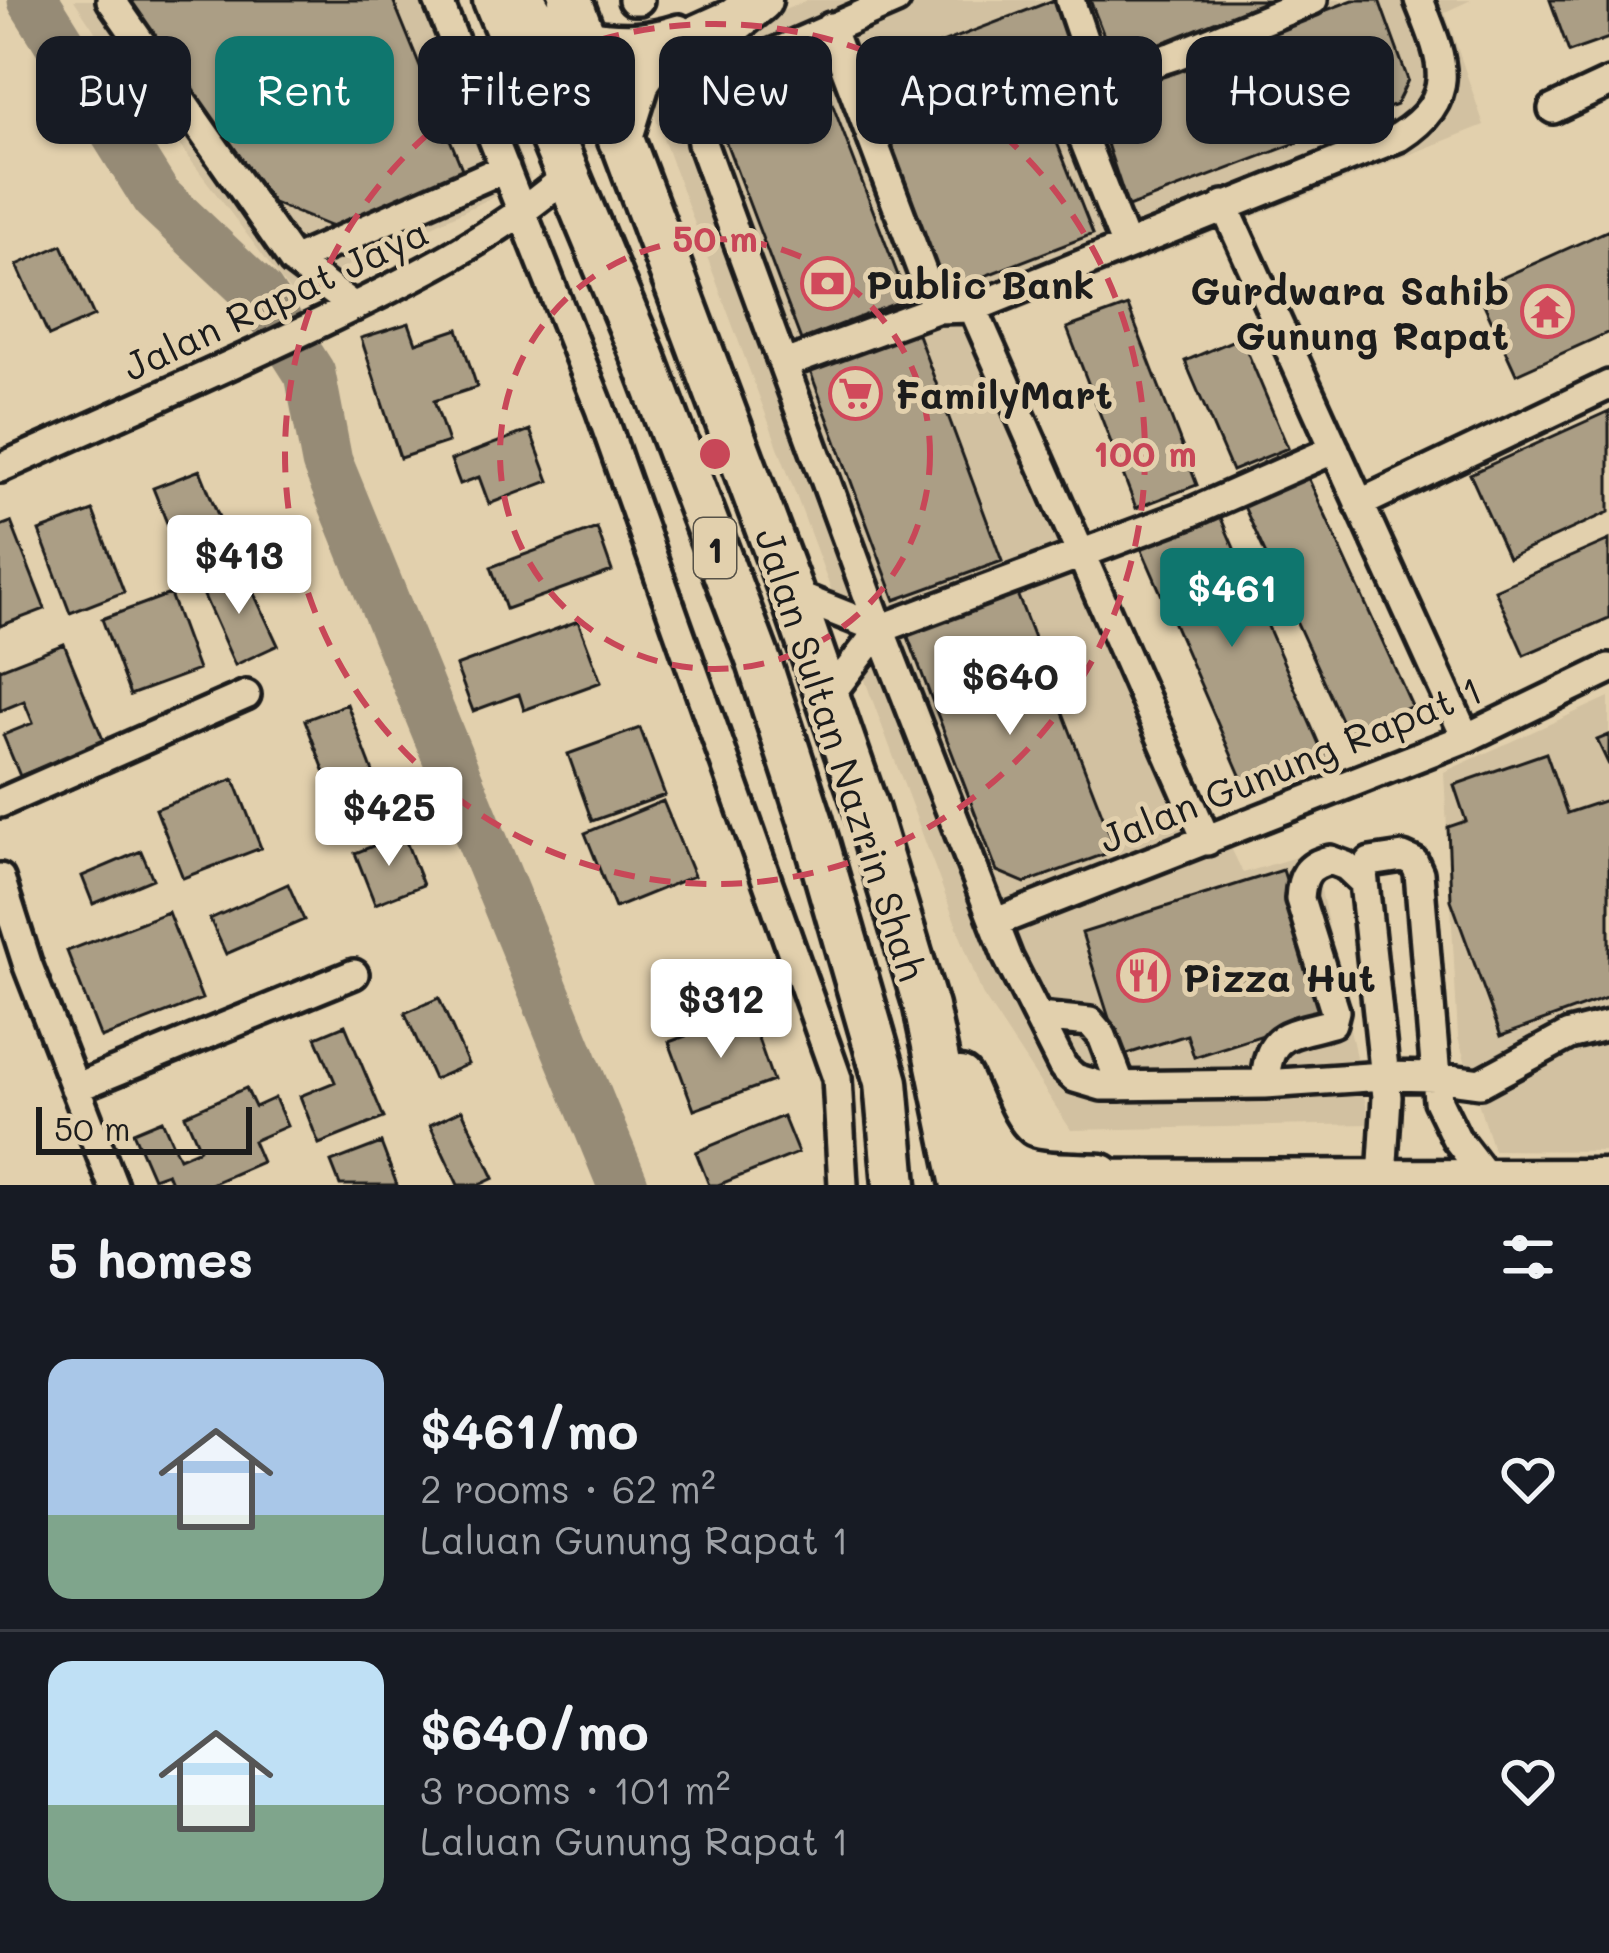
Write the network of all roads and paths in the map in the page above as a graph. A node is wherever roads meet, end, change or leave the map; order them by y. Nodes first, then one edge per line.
1 (111, 0) edge
2 (438, 0) edge
3 (495, 0) edge
4 (524, 0) edge
5 (552, 0) edge
6 (758, 0) edge
7 (896, 0) edge
8 (1070, 0) edge
9 (1313, 0) edge
10 (1419, 0) edge
11 (576, 17) edge
12 (830, 27) junction
13 (1084, 36) edge
14 (1162, 60) edge
15 (1609, 83) edge
16 (635, 92) edge
17 (1553, 109) dead end
18 (622, 144) edge
19 (1086, 144) edge
20 (506, 168) junction
21 (568, 175) junction
22 (1224, 205) junction
23 (524, 214) junction
24 (1125, 244) junction
25 (293, 261) junction
26 (354, 307) junction
27 (973, 308) junction
28 (936, 309) junction
29 (785, 364) junction
30 (1609, 385) edge
31 (1335, 449) junction
32 (0, 467) edge
33 (1359, 504) junction
34 (1081, 554) junction
35 (792, 594) junction
36 (880, 629) junction
37 (1609, 669) edge
38 (246, 695) dead end
39 (828, 697) junction
40 (1466, 738) junction
41 (0, 803) edge
42 (1207, 841) junction
43 (0, 878) edge
44 (1364, 883) junction
45 (996, 922) junction
46 (354, 974) dead end
47 (926, 1007) junction
48 (1038, 1017) junction
49 (1609, 1025) edge
50 (1384, 1076) junction
51 (1436, 1076) junction
52 (886, 1082) junction
53 (1265, 1084) junction
54 (1121, 1085) junction
55 (75, 1088) junction
56 (1101, 1176) junction
57 (1486, 1177) junction
58 (1382, 1178) junction
59 (1609, 1178) edge
60 (1321, 1181) edge
61 (954, 1183) edge
62 (113, 1185) edge
63 (843, 1185) edge
64 (895, 1185) edge

1 - 25 street
2 - 20 street
3 - 21 highway, Jalan Sultan Nazrin Shah / 1
4 - 11 highway
5 - 11 highway
6 - 11 street
6 - 16 highway
7 - 12 street
8 - 13 street
9 - 14 street
10 - 22 street
12 - 28 street
12 - 29 street
15 - 17 street
18 - 35 highway, Jalan Sultan Nazrin Shah / 1
19 - 24 street
20 - 23 street
20 - 25 street
21 - 23 street, Jalan Rapat Jaya
21 - 52 highway, Jalan Sultan Nazrin Shah / 1
22 - 24 street
22 - 31 street
23 - 26 street, Jalan Rapat Jaya
23 - 63 street
24 - 27 street
25 - 26 street
26 - 32 street, Jalan Rapat Jaya
27 - 28 street
27 - 34 street
28 - 29 street
29 - 36 street
30 - 33 street
31 - 33 street
31 - 34 street
33 - 40 street
34 - 36 street
34 - 42 street
35 - 36 street
35 - 39 highway, Jalan Sultan Nazrin Shah / 1
36 - 39 street
36 - 45 street
37 - 40 street, Jalan Gunung Rapat 1
38 - 41 street
39 - 47 highway, Jalan Sultan Nazrin Shah / 1
40 - 42 street, Jalan Gunung Rapat 1
42 - 45 street, Jalan Gunung Rapat 1
43 - 55 street
44 - 50 street
44 - 51 street
44 - 53 street
45 - 48 street
46 - 55 street
47 - 56 highway
47 - 61 highway, Jalan Sultan Nazrin Shah / 1
48 - 54 street
48 - 54 street
49 - 51 street
50 - 51 street
50 - 53 street
50 - 58 street
51 - 57 street
52 - 61 highway
52 - 64 highway, Jalan Sultan Nazrin Shah / 1
53 - 54 street
55 - 62 street
56 - 60 main road
56 - 61 main road
57 - 58 main road
57 - 59 main road
58 - 60 main road

